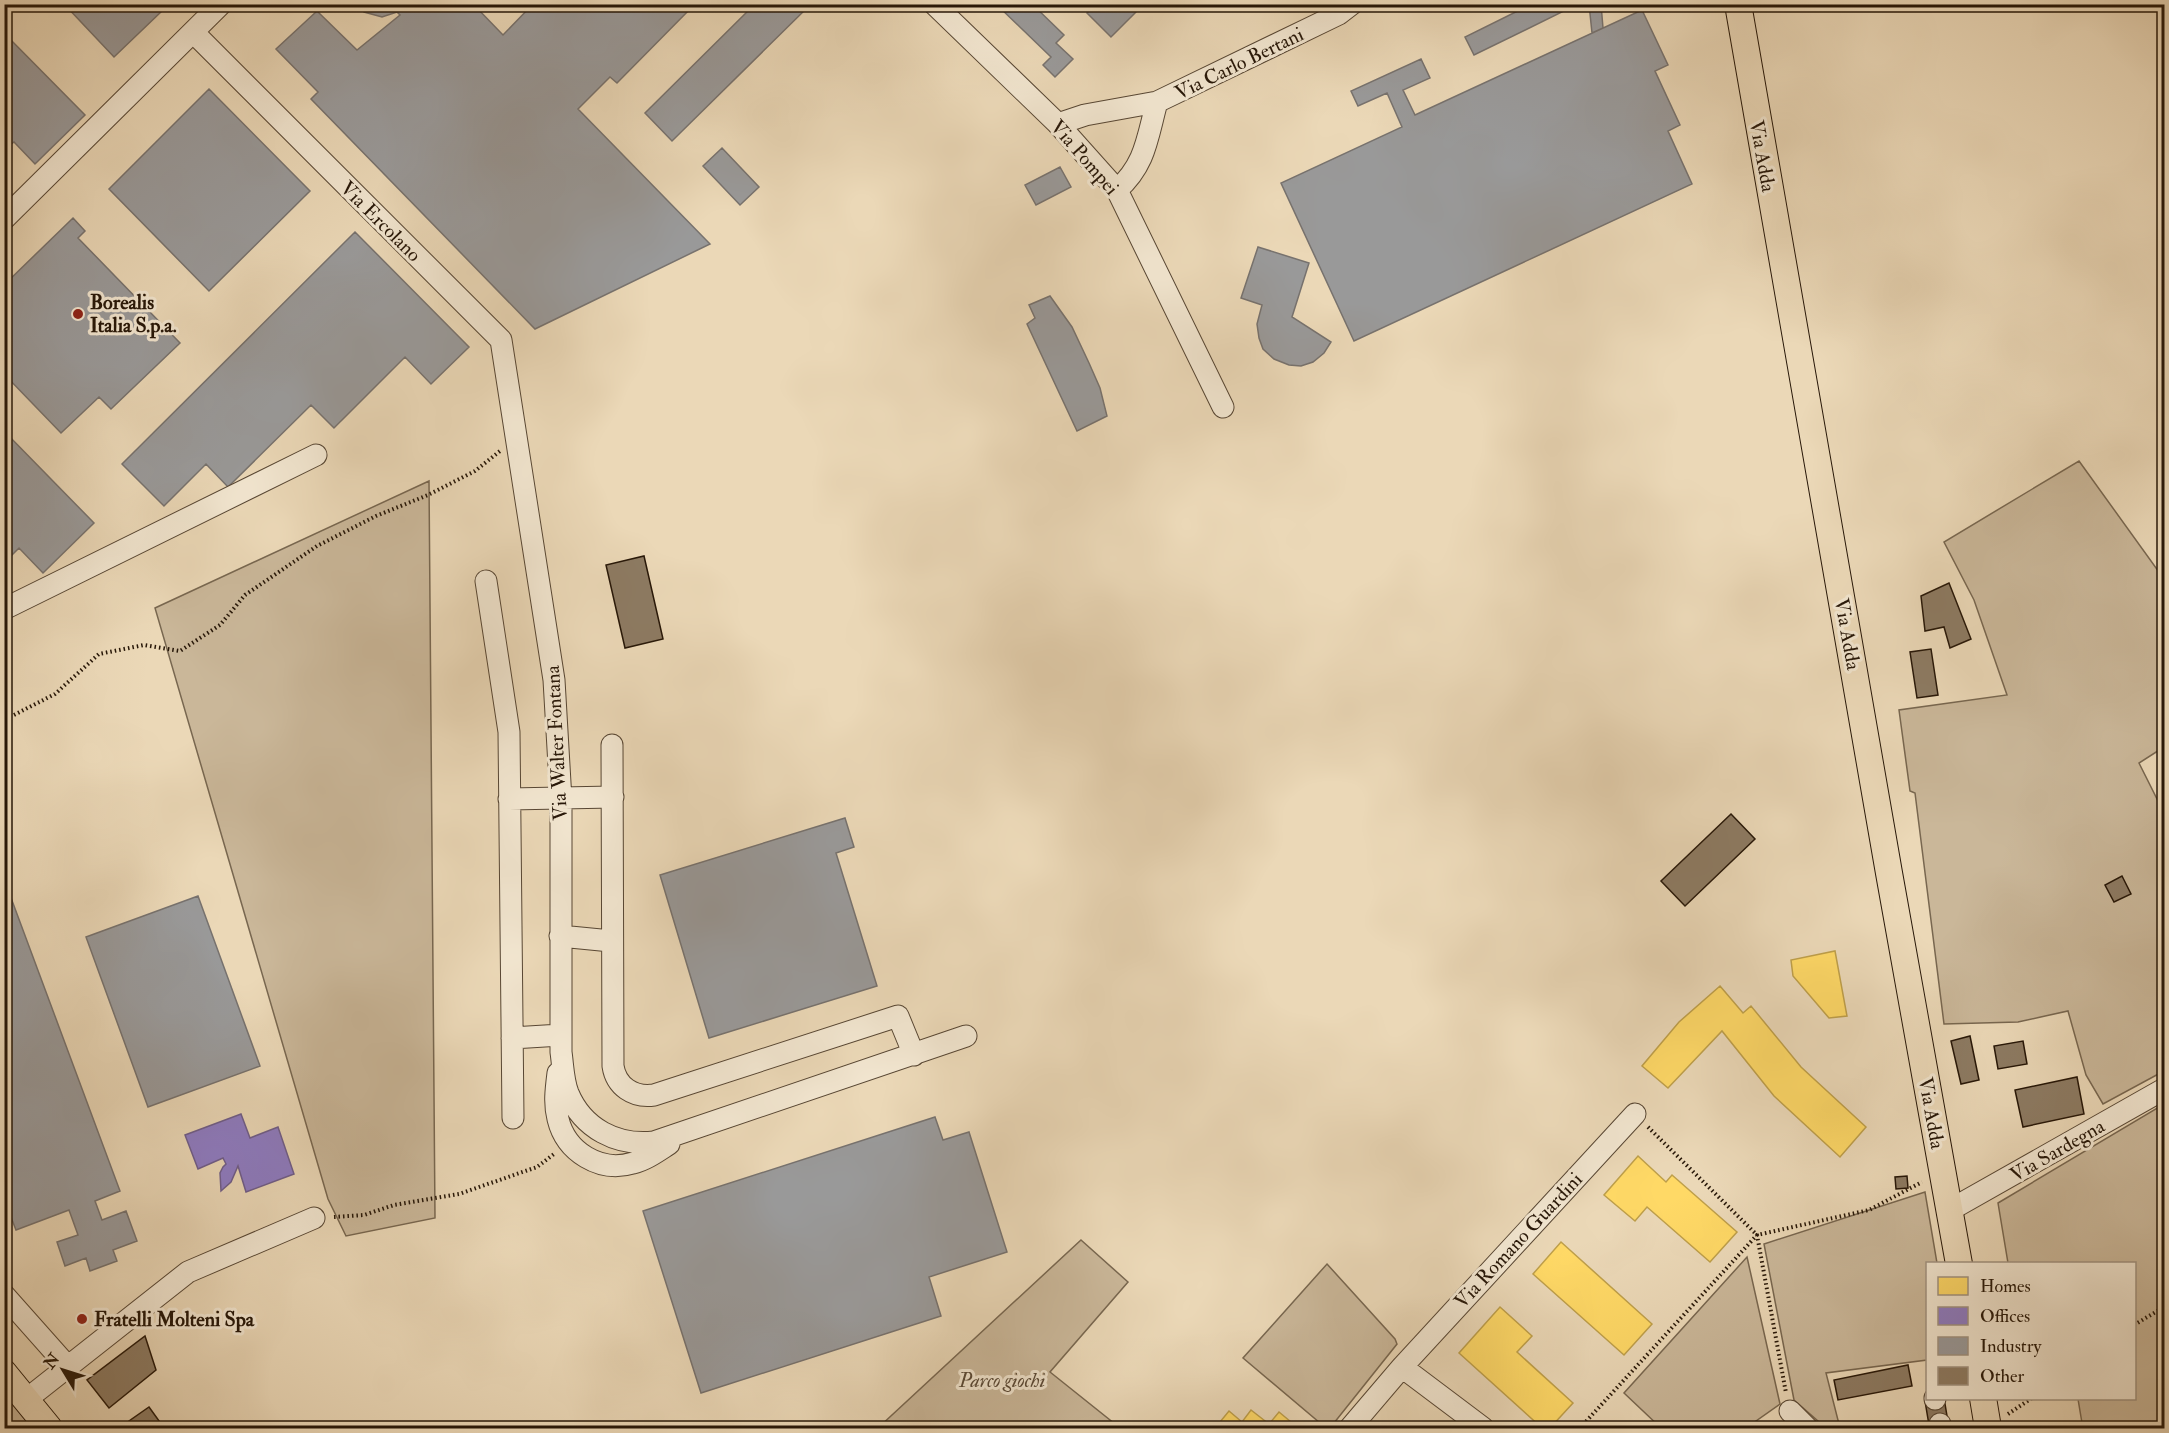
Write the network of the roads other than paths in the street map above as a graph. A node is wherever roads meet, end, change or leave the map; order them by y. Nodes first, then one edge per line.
1 (221, 4) edge
2 (934, 4) edge
3 (1352, 4) edge
4 (1738, 4) edge
5 (192, 32) junction
6 (1157, 102) junction
7 (1058, 124) junction
8 (1117, 190) junction
9 (4, 219) edge
10 (1222, 407) dead end
11 (515, 437) joint
12 (316, 455) dead end
13 (486, 581) dead end
14 (4, 609) edge
15 (612, 745) dead end
16 (613, 797) junction
17 (509, 799) junction
18 (561, 800) junction
19 (560, 936) junction
20 (611, 941) junction
21 (966, 1036) dead end
22 (512, 1038) junction
23 (561, 1043) junction
24 (914, 1055) junction
25 (2164, 1089) edge
26 (1635, 1114) road end
27 (513, 1118) dead end
28 (689, 1132) junction
29 (1950, 1210) junction
30 (314, 1218) road end
31 (1959, 1262) edge
32 (4, 1295) edge
33 (68, 1367) junction
34 (1402, 1367) junction
35 (4, 1373) edge
36 (27, 1399) junction
37 (1983, 1400) edge
38 (1790, 1411) road end
39 (49, 1428) edge
40 (1350, 1428) edge
41 (1484, 1428) edge
42 (1807, 1428) edge
43 (1988, 1428) edge

1 - 5 street
2 - 7 street, Via Pompei
3 - 6 street, Via Carlo Bertani
4 - 29 main road, Via Adda
5 - 9 street
5 - 11 street, Via Ercolano
6 - 7 street, Via Carlo Bertani
6 - 8 street, Via Carlo Bertani
7 - 8 street, Via Pompei
8 - 10 street, Via Pompei
11 - 18 street, Via Walter Fontana
12 - 14 street
13 - 17 street
15 - 16 street
16 - 18 street
16 - 20 street
17 - 18 street
17 - 22 street
18 - 19 street, Via Walter Fontana
19 - 20 street
19 - 23 street, Via Walter Fontana
20 - 24 street
21 - 24 street, Via Walter Fontana
22 - 23 street
22 - 27 street
23 - 28 street, Via Walter Fontana
23 - 28 street, Via Walter Fontana
24 - 28 street, Via Walter Fontana
25 - 29 street, Via Sardegna
26 - 34 street, Via Romano Guardini
29 - 31 main road, Via Adda
30 - 33 street
32 - 33 street
33 - 36 street
34 - 40 street, Via Romano Guardini
34 - 41 street
35 - 36 main road
36 - 39 main road
37 - 43 main road
38 - 42 street

